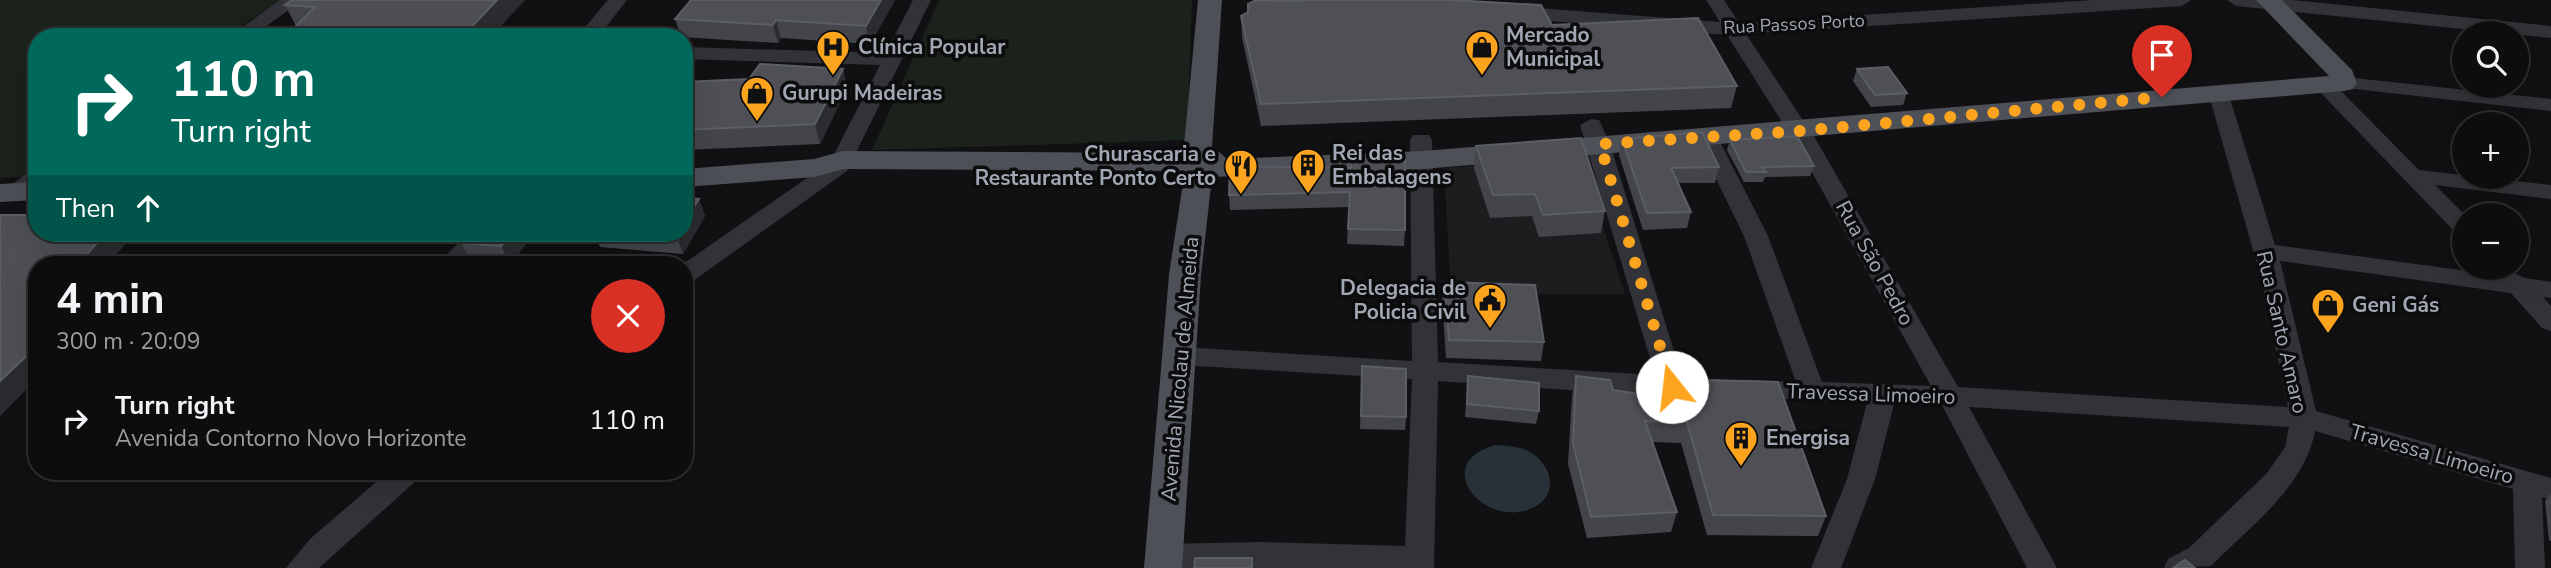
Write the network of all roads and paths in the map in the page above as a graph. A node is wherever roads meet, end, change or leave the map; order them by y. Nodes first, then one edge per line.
1 (293, 0) edge
2 (618, 0) edge
3 (922, 0) edge
4 (1210, 0) edge
5 (1714, 0) edge
6 (2182, 0) edge
7 (2236, 0) edge
8 (2269, 1) edge
9 (1999, 6) edge
10 (1497, 11) edge
11 (252, 28) edge
12 (595, 28) edge
13 (1731, 29) junction
14 (2551, 32) edge
15 (693, 53) edge
16 (892, 59) junction
17 (2335, 85) junction
18 (2218, 92) junction
19 (2551, 106) edge
20 (1754, 125) junction
21 (1797, 126) junction
22 (1595, 135) junction
23 (1707, 138) junction
24 (1422, 150) junction
25 (693, 158) edge
26 (842, 160) junction
27 (1198, 161) junction
28 (693, 176) edge
29 (2416, 176) junction
30 (2551, 192) edge
31 (2452, 215) edge
32 (28, 216) edge
33 (0, 218) edge
34 (472, 242) edge
35 (2264, 251) junction
36 (458, 256) edge
37 (693, 269) edge
38 (2452, 271) edge
39 (2513, 280) edge
40 (2519, 280) edge
41 (2551, 290) edge
42 (2551, 322) edge
43 (1181, 356) junction
44 (1425, 371) junction
45 (1672, 387) junction
46 (1813, 393) junction
47 (1886, 394) junction
48 (1950, 396) junction
49 (2304, 418) junction
50 (397, 480) edge
51 (2539, 485) edge
52 (1163, 562) edge
53 (1419, 563) edge
54 (2199, 564) edge
55 (301, 568) edge
56 (1826, 568) edge
57 (2042, 568) edge
58 (2530, 568) edge

1 - 11 street
2 - 12 street
3 - 16 street
4 - 27 main road, Avenida Nicolau de Almeida
5 - 13 street, Rua São Pedro
6 - 9 street, Rua Passos Porto
7 - 8 street
8 - 14 street
8 - 17 main road
9 - 13 street, Rua Passos Porto
10 - 13 street, Rua Passos Porto
13 - 21 street, Rua São Pedro
15 - 16 street
16 - 26 street
17 - 18 main road
17 - 19 street
17 - 29 street
18 - 21 main road
18 - 35 street, Rua Santo Amaro
20 - 21 main road
20 - 22 main road
20 - 23 main road
21 - 48 street, Rua São Pedro
22 - 23 main road
22 - 24 main road
22 - 45 street
23 - 46 street
24 - 27 main road
24 - 44 street
25 - 26 main road
26 - 27 main road
26 - 28 main road
26 - 37 street
27 - 43 main road, Avenida Nicolau de Almeida
29 - 30 street
29 - 31 street
32 - 33 main road
34 - 36 street
35 - 38 street
35 - 49 street, Rua Santo Amaro
39 - 42 street
40 - 41 street
43 - 44 street, Travessa Limoeiro
43 - 52 main road, Avenida Nicolau de Almeida
44 - 45 street, Travessa Limoeiro
44 - 53 street
45 - 46 street, Travessa Limoeiro
46 - 47 street, Travessa Limoeiro
47 - 48 street, Travessa Limoeiro
47 - 56 street
48 - 49 street, Travessa Limoeiro
48 - 57 street, Rua São Pedro
49 - 51 street, Travessa Limoeiro
49 - 54 street, Rua Santo Amaro
50 - 55 street
51 - 58 street
52 - 53 street

